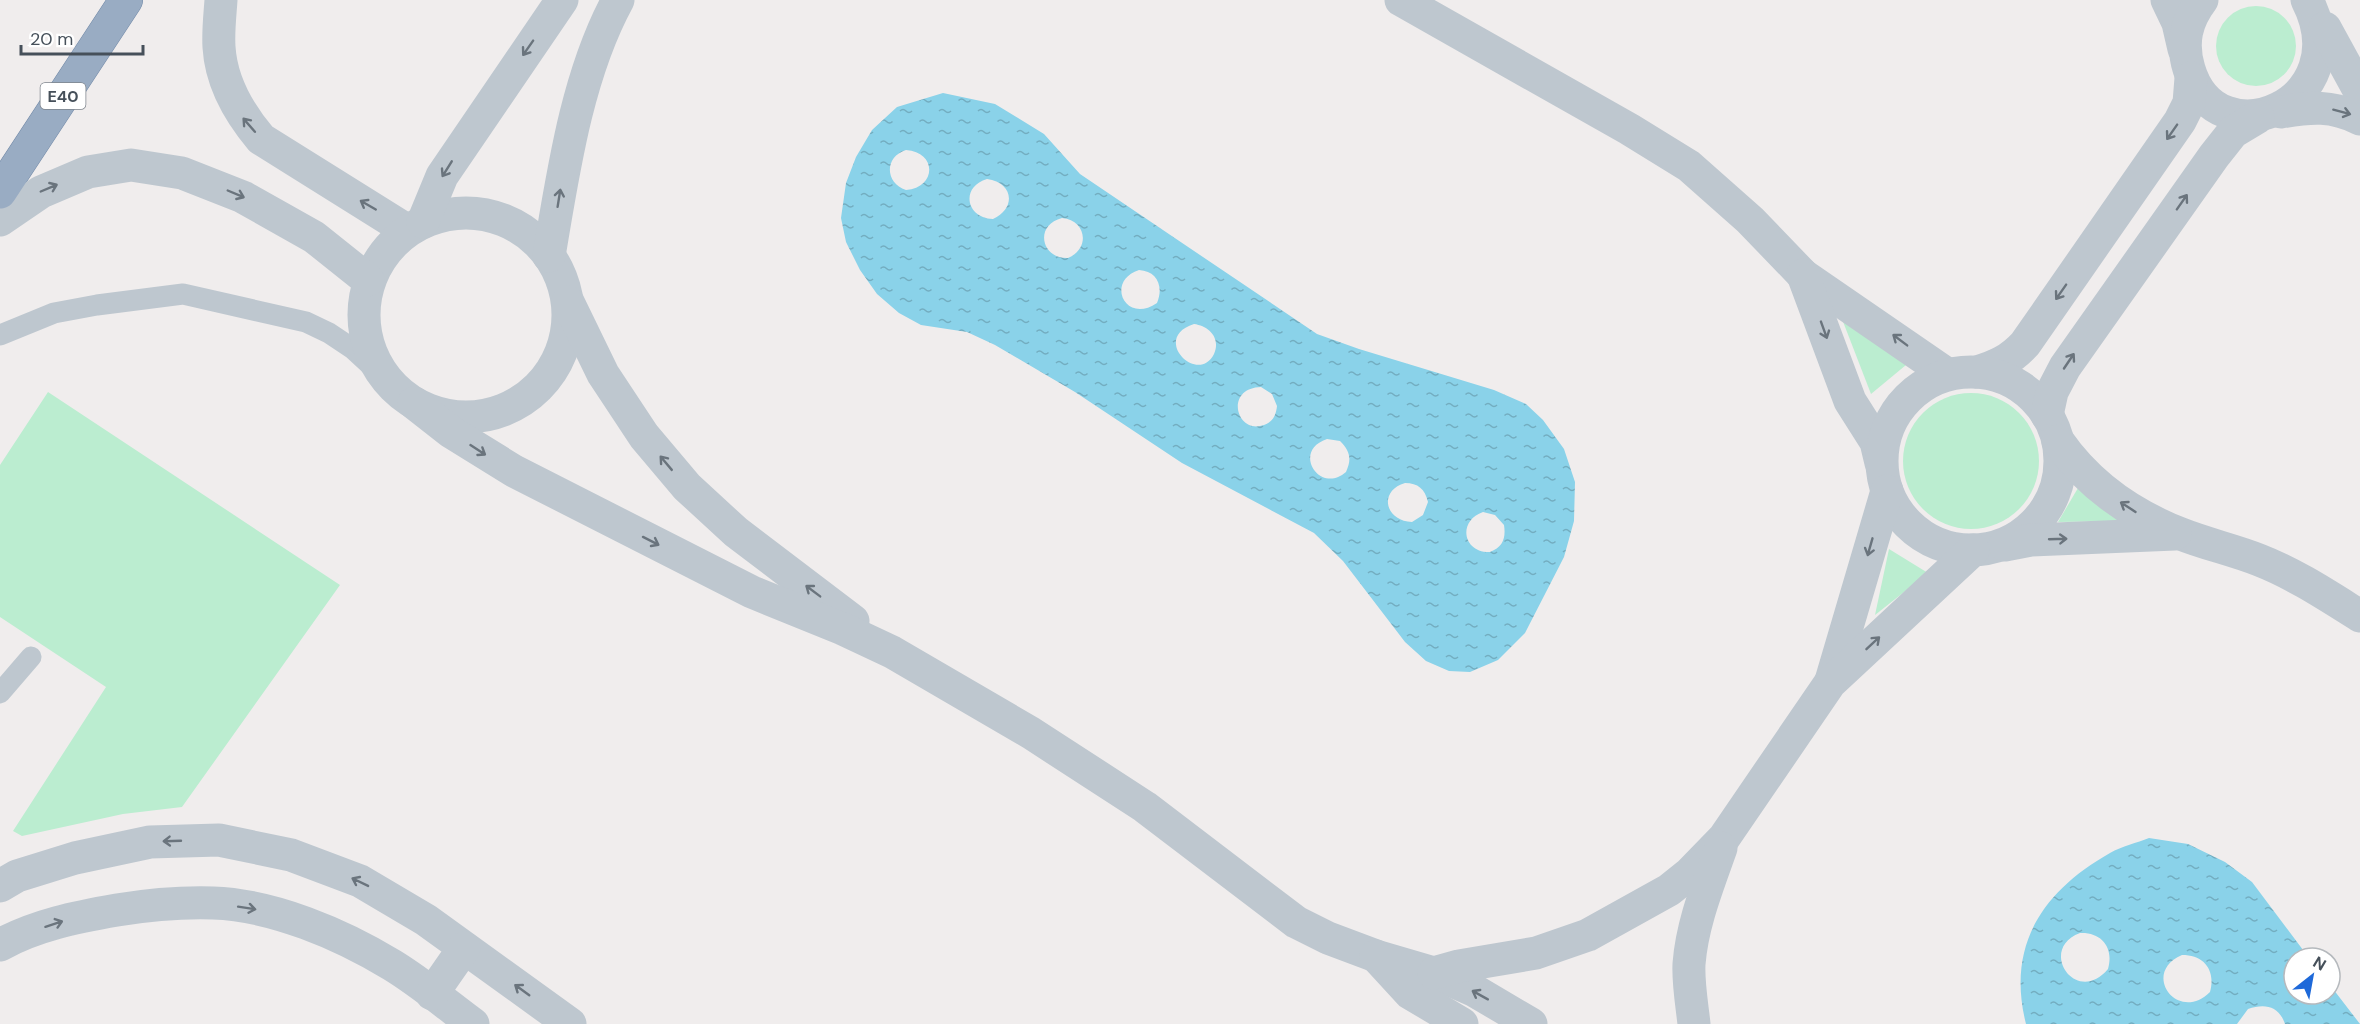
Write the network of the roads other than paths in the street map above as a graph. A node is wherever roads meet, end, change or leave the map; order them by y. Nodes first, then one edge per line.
1 (126, 0) edge
2 (221, 0) edge
3 (561, 0) edge
4 (618, 0) edge
5 (1401, 0) edge
6 (2167, 0) edge
7 (2202, 0) edge
8 (2313, 9) edge
9 (2188, 65) junction
10 (2360, 92) edge
11 (2270, 114) junction
12 (2360, 119) edge
13 (0, 192) edge
14 (0, 219) edge
15 (414, 226) junction
16 (549, 256) junction
17 (1803, 275) junction
18 (368, 280) junction
19 (567, 301) junction
20 (0, 335) edge
21 (1962, 373) junction
22 (403, 394) junction
23 (2053, 428) junction
24 (1884, 477) junction
25 (2180, 534) junction
26 (1987, 548) junction
27 (2360, 616) edge
28 (892, 652) junction
29 (31, 657) dead end
30 (1830, 682) junction
31 (0, 693) edge
32 (1724, 838) junction
33 (0, 886) edge
34 (0, 945) edge
35 (464, 948) junction
36 (1376, 956) junction
37 (1434, 973) junction
38 (432, 994) junction
39 (473, 1024) edge
40 (570, 1024) edge
41 (1462, 1024) edge
42 (1531, 1024) edge
43 (1694, 1024) edge

1 - 13 highway, E40
15 -> 2 street
3 -> 15 street
16 -> 4 street
5 - 17 street
6 - 9 street
7 - 9 street
8 - 10 street
8 - 11 street
9 - 11 street
9 -> 21 street
11 -> 12 street
23 -> 11 street
14 -> 18 street
15 - 16 street
15 - 18 street
16 - 19 street
21 -> 17 street
17 -> 24 street
18 - 22 street
19 - 22 street
28 -> 19 street
20 - 22 lane
21 - 23 street
21 - 24 street
22 -> 28 street
25 -> 23 street
23 - 26 street
24 - 26 street
24 -> 30 street
26 -> 25 street
25 - 27 street
30 -> 26 street
28 - 36 street
29 - 31 lane
30 - 32 street
32 - 37 street
32 - 43 street
35 -> 33 street
34 -> 38 street
35 - 38 street
40 -> 35 street
36 - 37 street
36 - 41 street
42 -> 37 street
38 - 39 street

